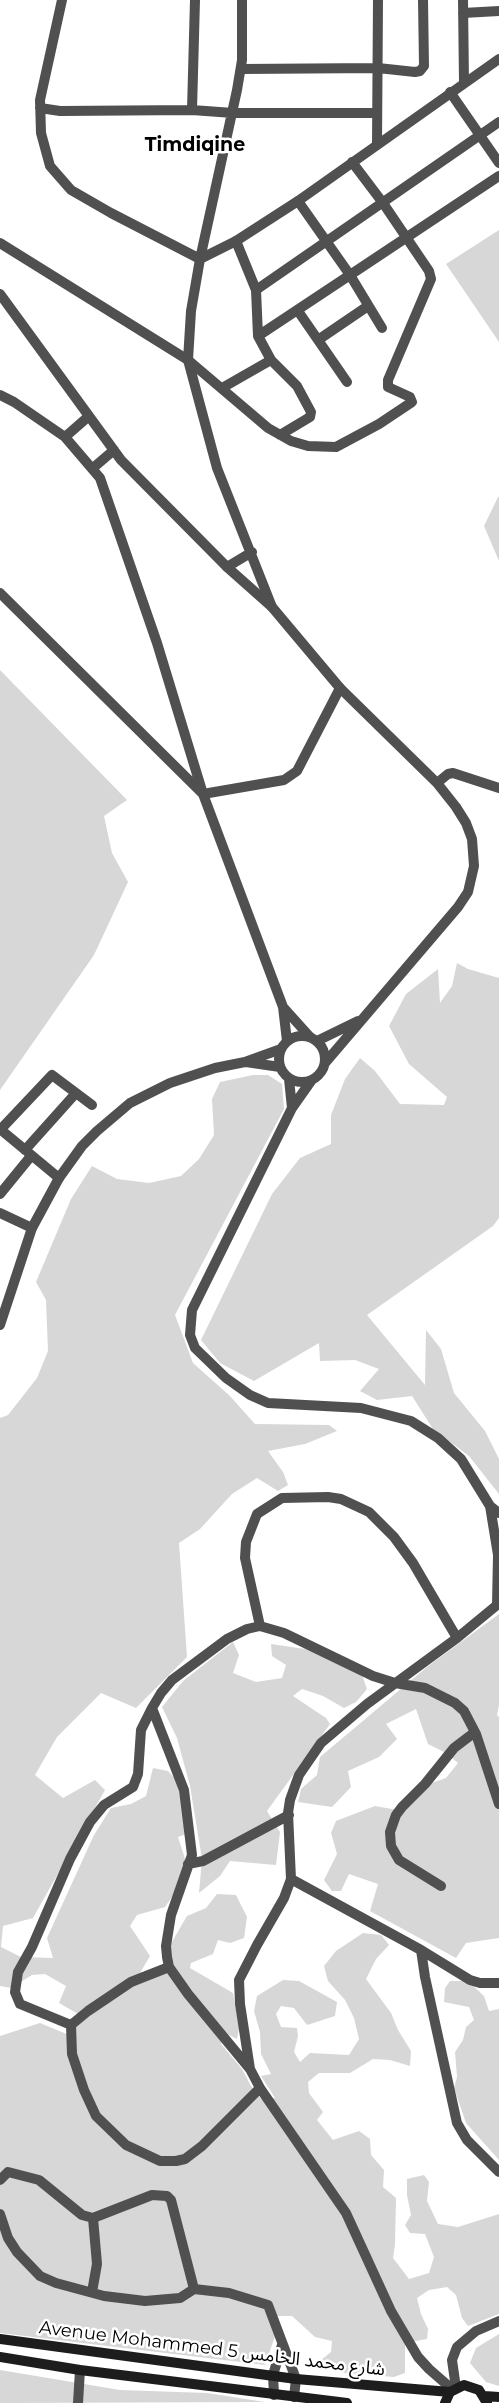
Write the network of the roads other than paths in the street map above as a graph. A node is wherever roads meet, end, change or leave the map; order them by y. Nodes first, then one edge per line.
1 (62, 0) edge
2 (195, 0) edge
3 (242, 0) edge
4 (378, 0) edge
5 (423, 0) edge
6 (462, 0) edge
7 (499, 11) edge
8 (462, 13) junction
9 (499, 59) edge
10 (378, 68) junction
11 (240, 69) junction
12 (464, 82) junction
13 (450, 92) junction
14 (40, 108) junction
15 (192, 110) junction
16 (233, 113) junction
17 (377, 113) junction
18 (499, 122) edge
19 (478, 136) junction
20 (377, 144) junction
21 (352, 162) junction
22 (499, 163) edge
23 (499, 176) edge
24 (298, 200) junction
25 (383, 203) junction
26 (406, 239) junction
27 (236, 241) junction
28 (0, 243) edge
29 (326, 243) junction
30 (200, 259) junction
31 (350, 276) junction
32 (256, 290) junction
33 (0, 294) edge
34 (368, 306) junction
35 (298, 311) junction
36 (382, 328) dead end
37 (258, 336) junction
38 (318, 340) junction
39 (188, 360) junction
40 (271, 360) junction
41 (347, 382) dead end
42 (222, 388) junction
43 (0, 395) edge
44 (89, 416) junction
45 (280, 435) junction
46 (65, 437) junction
47 (114, 450) junction
48 (93, 468) junction
49 (252, 552) junction
50 (227, 567) junction
51 (0, 593) edge
52 (272, 607) junction
53 (340, 688) junction
54 (437, 783) junction
55 (499, 788) edge
56 (203, 794) junction
57 (283, 1007) junction
58 (361, 1020) junction
59 (313, 1040) junction
60 (284, 1045) junction
61 (246, 1062) junction
62 (325, 1063) junction
63 (280, 1067) junction
64 (289, 1078) junction
65 (311, 1081) junction
66 (76, 1093) junction
67 (92, 1106) dead end
68 (292, 1108) junction
69 (0, 1129) edge
70 (28, 1153) junction
71 (59, 1178) junction
72 (0, 1194) edge
73 (0, 1213) edge
74 (32, 1228) junction
75 (1, 1319) edge
76 (490, 1506) junction
77 (499, 1513) edge
78 (498, 1604) edge
79 (260, 1626) junction
80 (457, 1638) junction
81 (395, 1683) junction
82 (152, 1708) junction
83 (475, 1732) junction
84 (499, 1804) edge
85 (288, 1815) junction
86 (188, 1864) junction
87 (291, 1879) junction
88 (441, 1886) dead end
89 (421, 1950) junction
90 (169, 1967) junction
91 (499, 1983) edge
92 (71, 2025) junction
93 (250, 2069) junction
94 (260, 2088) junction
95 (499, 2172) edge
96 (0, 2180) edge
97 (0, 2214) edge
98 (93, 2218) junction
99 (194, 2289) junction
100 (92, 2292) junction
101 (499, 2321) edge
102 (0, 2338) edge
103 (282, 2345) junction
104 (0, 2357) edge
105 (80, 2370) junction
106 (273, 2375) junction
107 (296, 2379) junction
108 (453, 2390) junction
109 (294, 2397) junction
110 (279, 2398) edge
111 (499, 2398) edge
112 (486, 2399) edge
113 (78, 2403) edge
114 (347, 2403) edge
115 (445, 2403) edge

1 - 14 street
2 - 15 street
3 - 11 street
4 - 10 street
5 - 10 street
6 - 8 street
7 - 8 street
8 - 12 street
9 - 12 street
10 - 11 street
10 - 17 street
11 - 16 street
12 - 13 street
13 - 19 street
13 - 20 street
14 - 15 street
14 - 30 street
15 - 16 street
16 - 17 street
16 - 30 street
17 - 20 street
18 - 19 street
19 - 22 street
19 - 25 street
20 - 21 street
21 - 24 street
21 - 25 street
23 - 26 street
24 - 27 street
24 - 29 street
25 - 26 street
25 - 29 street
26 - 31 street
26 - 45 street
27 - 30 street
27 - 32 street
28 - 39 street
29 - 31 street
29 - 32 street
30 - 39 street
31 - 34 street
31 - 35 street
32 - 37 street
33 - 44 street
34 - 36 street
34 - 38 street
35 - 37 street
35 - 38 street
37 - 40 street
38 - 41 street
39 - 42 street
39 - 49 street
40 - 42 street
40 - 45 street
42 - 45 street
43 - 46 street
44 - 46 street
44 - 47 street
46 - 48 street
47 - 48 street
47 - 50 street
48 - 56 street
49 - 50 street
49 - 52 street
50 - 52 street
51 - 56 street
52 - 53 street
53 - 54 street
53 - 56 street
54 - 55 street
54 - 58 street
56 - 57 street
57 - 59 street
57 - 60 street
58 - 59 street
58 - 62 street
59 - 60 street
59 - 62 street
60 - 61 street
60 - 63 street
61 - 63 street
61 - 71 street
62 - 65 street
63 - 64 street
64 - 65 street
64 - 68 street
65 - 68 street
66 - 67 street
66 - 69 street
66 - 70 street
68 - 76 street
69 - 70 street
70 - 71 street
70 - 72 street
71 - 74 street
73 - 74 street
74 - 75 street
76 - 77 street
76 - 78 street
78 - 80 street
79 - 80 street
79 - 81 street
79 - 82 street
80 - 81 street
81 - 83 street
81 - 85 street
82 - 86 street
82 - 92 street
83 - 84 street
83 - 88 street
85 - 86 street
85 - 87 street
86 - 90 street
87 - 89 street
87 - 93 street
89 - 91 street
89 - 95 street
90 - 92 street
90 - 93 street
92 - 94 street
93 - 94 street
94 - 108 street
96 - 98 street
97 - 100 street
98 - 99 street
98 - 100 street
99 - 100 street
99 - 103 street
101 - 108 street
102 - 106 main road, Avenue Mohammed 5 شارع محمد الخامس
103 - 106 street
103 - 107 street
104 - 105 main road, Avenue Mohammed 5 شارع محمد الخامس
105 - 110 main road, Avenue Mohammed 5 شارع محمد الخامس
105 - 113 street
106 - 107 main road, Avenue Mohammed 5 شارع محمد الخامس
106 - 110 street
107 - 108 main road, Avenue Mohammed 5 شارع محمد الخامس
107 - 109 street
108 - 112 main road, Avenue Mohammed 5 شارع محمد الخامس
108 - 115 main road
109 - 110 main road, Avenue Mohammed 5 شارع محمد الخامس
109 - 114 main road, Avenue Mohammed 5 شارع محمد الخامس
111 - 112 main road, Avenue Mohammed 5 شارع محمد الخامس

